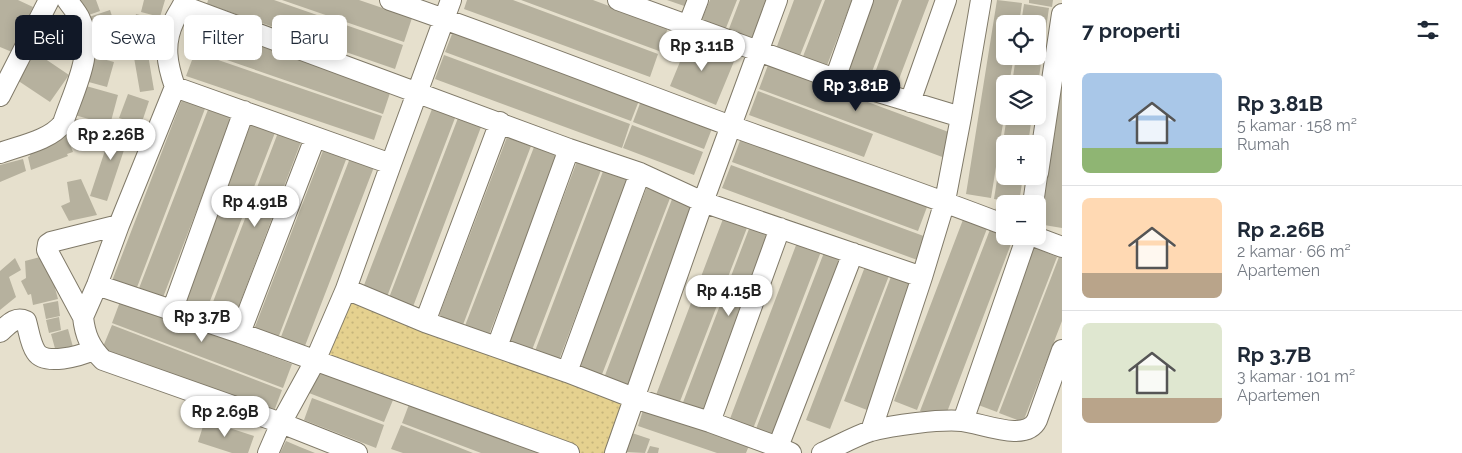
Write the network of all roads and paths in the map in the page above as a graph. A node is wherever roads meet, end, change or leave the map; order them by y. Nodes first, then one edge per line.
1 (49, 0) edge
2 (67, 0) edge
3 (390, 0) edge
4 (618, 0) edge
5 (698, 0) edge
6 (777, 0) edge
7 (863, 0) edge
8 (946, 0) edge
9 (981, 0) edge
10 (184, 3) edge
11 (448, 9) edge
12 (1062, 14) edge
13 (688, 26) junction
14 (758, 52) junction
15 (835, 79) junction
16 (175, 87) junction
17 (418, 92) junction
18 (0, 96) edge
19 (910, 102) junction
20 (244, 111) junction
21 (961, 117) junction
22 (500, 122) junction
23 (731, 126) junction
24 (1043, 135) edge
25 (315, 138) junction
26 (569, 149) junction
27 (0, 153) edge
28 (391, 164) junction
29 (640, 173) junction
30 (703, 202) junction
31 (945, 202) junction
32 (996, 222) edge
33 (119, 225) junction
34 (780, 228) junction
35 (1046, 241) edge
36 (1024, 245) edge
37 (1062, 247) edge
38 (853, 253) junction
39 (922, 277) junction
40 (97, 285) junction
41 (346, 289) junction
42 (172, 311) junction
43 (83, 317) junction
44 (425, 322) junction
45 (0, 332) edge
46 (240, 333) junction
47 (497, 347) junction
48 (93, 350) junction
49 (1062, 350) edge
50 (315, 361) junction
51 (567, 372) junction
52 (634, 398) junction
53 (710, 422) junction
54 (963, 422) junction
55 (280, 423) junction
56 (871, 431) junction
57 (785, 450) edge
58 (349, 452) edge
59 (268, 453) edge
60 (569, 453) edge
61 (615, 453) edge
62 (822, 453) edge

1 - 18 street
2 - 27 street
3 - 11 street
4 - 13 street
5 - 13 street
6 - 14 street
7 - 15 street
8 - 19 street
9 - 21 street
10 - 16 street
10 - 17 street
11 - 17 street
11 - 23 street
12 - 24 street
13 - 14 street
14 - 15 street
14 - 23 street
15 - 19 street
16 - 20 street
16 - 33 street
17 - 22 street
17 - 28 street
19 - 21 street
20 - 25 street
20 - 42 street
21 - 31 street
22 - 26 street
22 - 44 street
23 - 30 street
23 - 31 street
25 - 28 street
25 - 46 street
26 - 29 street
26 - 47 street
28 - 41 street
29 - 30 street
29 - 51 street
30 - 34 street
30 - 52 street
31 - 32 street
31 - 39 street
33 - 40 street
33 - 43 street
34 - 38 street
34 - 53 street
35 - 37 street
36 - 54 street
38 - 39 street
38 - 57 street
39 - 56 street
40 - 42 street
40 - 43 street
41 - 44 street
41 - 50 street
42 - 46 street
43 - 48 street
44 - 47 street
45 - 48 street
46 - 50 street
47 - 51 street
48 - 55 street
49 - 54 street
50 - 55 street
50 - 60 street
51 - 52 street
52 - 53 street
52 - 61 street
53 - 57 street
54 - 56 street
55 - 58 street
55 - 59 street
56 - 62 street

